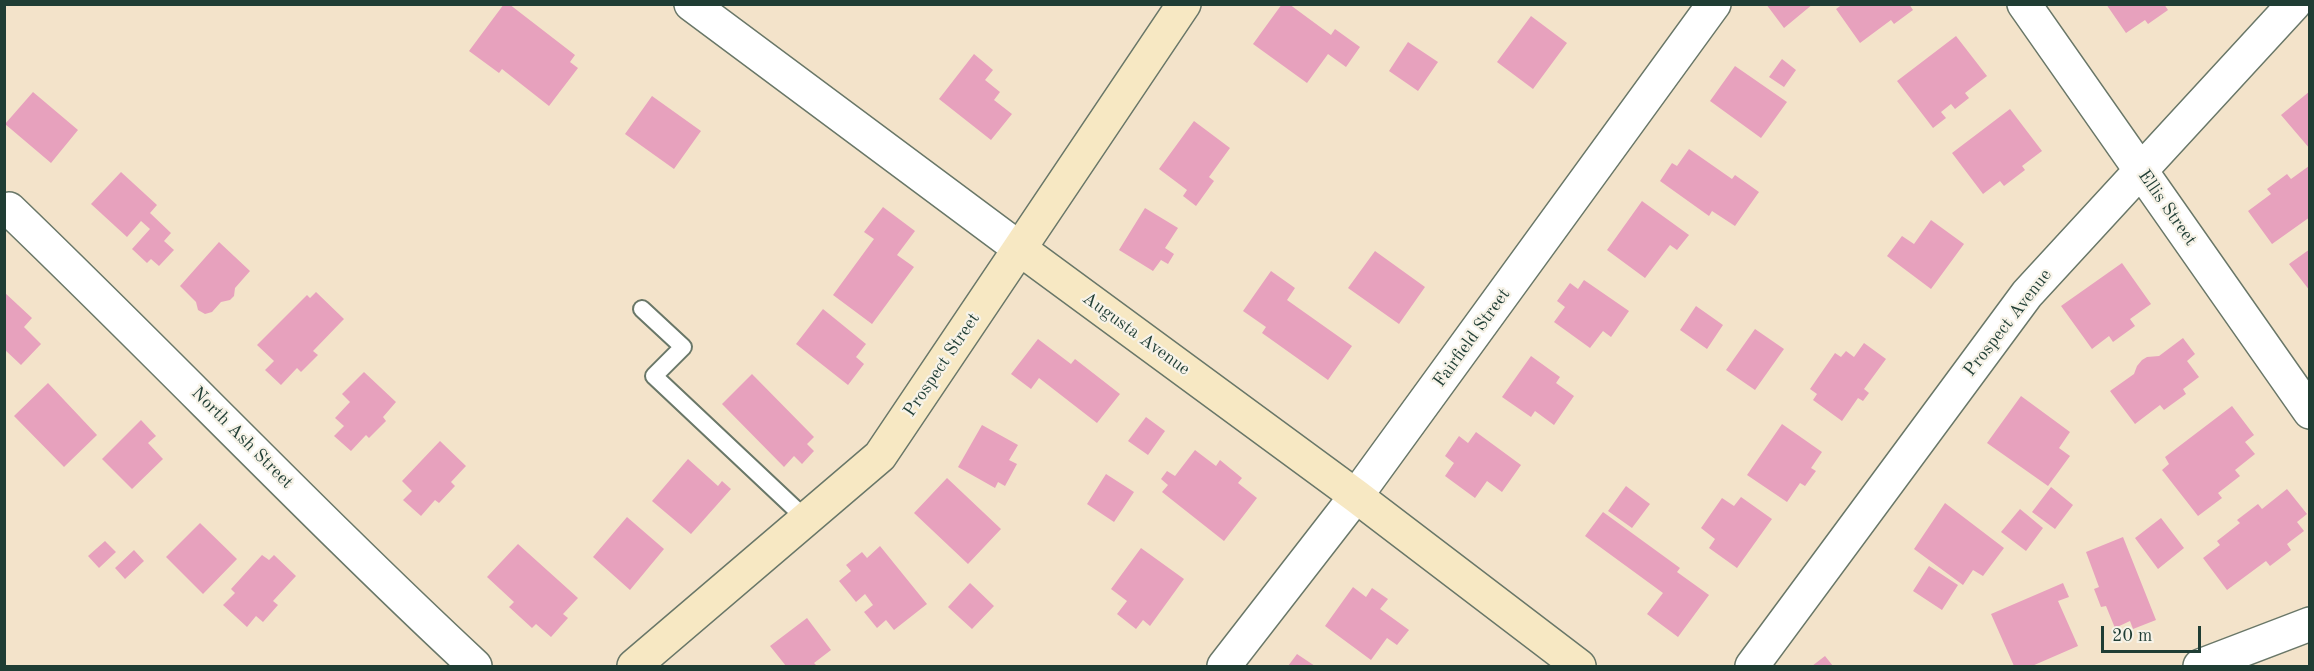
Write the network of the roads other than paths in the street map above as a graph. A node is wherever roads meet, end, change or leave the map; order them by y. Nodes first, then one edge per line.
1 (691, 4) edge
2 (1714, 4) edge
3 (2024, 4) edge
4 (2294, 4) edge
5 (1180, 6) edge
6 (2141, 171) junction
7 (9, 208) dead end
8 (1020, 249) junction
9 (642, 309) dead end
10 (2310, 412) edge
11 (1356, 496) junction
12 (806, 519) junction
13 (2310, 624) edge
14 (475, 666) edge
15 (634, 666) edge
16 (1224, 666) edge
17 (1579, 666) edge
18 (1752, 666) edge
19 (2200, 666) edge

1 - 8 street, Augusta Avenue
2 - 11 street, Fairfield Street
3 - 6 street, Ellis Street
4 - 6 street, Prospect Avenue
5 - 8 street, Prospect Street
6 - 10 street, Ellis Street
6 - 18 street, Prospect Avenue
7 - 14 street, North Ash Street
8 - 11 street, Augusta Avenue
8 - 12 street, Prospect Street
9 - 12 lane
11 - 16 street, Fairfield Street
11 - 17 street, Augusta Avenue
12 - 15 street, Prospect Street
13 - 19 street

